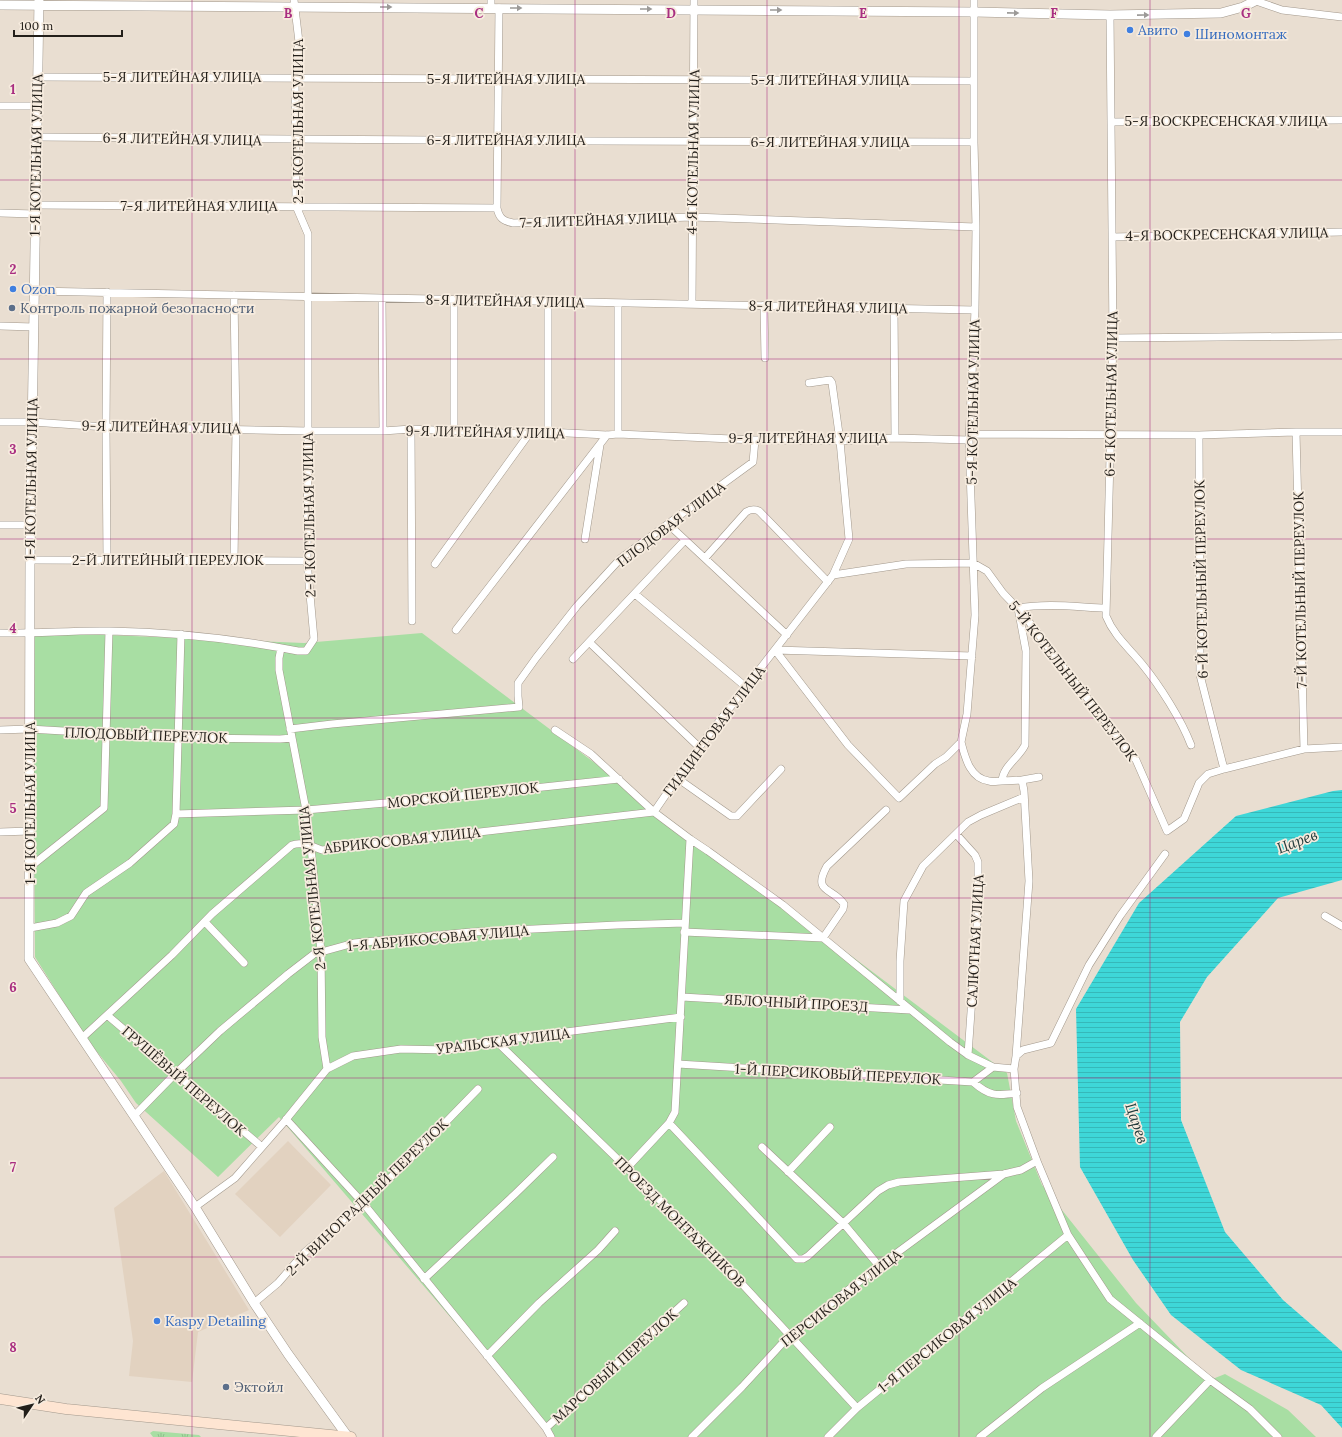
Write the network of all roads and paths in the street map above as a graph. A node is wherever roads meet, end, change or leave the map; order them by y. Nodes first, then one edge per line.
1 (694, 0) edge
2 (974, 0) edge
3 (1256, 0) edge
4 (39, 2) edge
5 (294, 3) edge
6 (0, 4) edge
7 (494, 5) edge
8 (694, 10) junction
9 (974, 12) junction
10 (1110, 15) junction
11 (1342, 17) edge
12 (38, 77) junction
13 (295, 78) junction
14 (498, 79) junction
15 (694, 80) junction
16 (974, 81) junction
17 (0, 106) edge
18 (37, 106) junction
19 (1342, 120) edge
20 (1111, 122) junction
21 (37, 137) junction
22 (296, 140) junction
23 (498, 140) junction
24 (693, 141) junction
25 (974, 142) junction
26 (296, 206) junction
27 (497, 208) junction
28 (36, 209) junction
29 (0, 213) edge
30 (692, 217) junction
31 (976, 227) junction
32 (1342, 232) edge
33 (1112, 237) junction
34 (34, 291) junction
35 (107, 292) junction
36 (234, 295) junction
37 (308, 296) junction
38 (382, 298) junction
39 (454, 300) junction
40 (548, 302) junction
41 (618, 303) junction
42 (692, 304) junction
43 (764, 305) junction
44 (894, 308) junction
45 (975, 310) junction
46 (0, 326) edge
47 (34, 326) junction
48 (1342, 336) edge
49 (1113, 338) junction
50 (765, 358) dead end
51 (809, 383) dead end
52 (0, 422) edge
53 (32, 422) junction
54 (106, 427) junction
55 (236, 429) junction
56 (411, 429) junction
57 (454, 430) junction
58 (308, 431) junction
59 (383, 431) junction
60 (548, 432) junction
61 (1296, 432) junction
62 (1342, 432) edge
63 (529, 434) junction
64 (618, 434) junction
65 (1110, 434) junction
66 (607, 435) junction
67 (1199, 435) junction
68 (969, 437) junction
69 (895, 438) junction
70 (755, 440) junction
71 (840, 441) junction
72 (600, 443) junction
73 (668, 524) junction
74 (0, 525) edge
75 (30, 525) junction
76 (585, 539) dead end
77 (685, 540) junction
78 (705, 558) junction
79 (30, 560) junction
80 (107, 560) junction
81 (234, 560) junction
82 (307, 561) junction
83 (973, 563) junction
84 (435, 564) dead end
85 (834, 575) junction
86 (828, 582) junction
87 (635, 594) junction
88 (1018, 608) junction
89 (1106, 608) junction
90 (412, 621) dead end
91 (456, 630) dead end
92 (109, 631) junction
93 (0, 633) edge
94 (30, 634) junction
95 (181, 634) junction
96 (787, 635) junction
97 (589, 642) junction
98 (281, 648) junction
99 (775, 650) junction
100 (972, 656) junction
101 (573, 659) dead end
102 (746, 687) junction
103 (29, 729) junction
104 (0, 730) edge
105 (290, 730) junction
106 (555, 730) dead end
107 (106, 733) junction
108 (178, 737) junction
109 (292, 738) junction
110 (961, 742) junction
111 (1191, 745) dead end
112 (699, 747) junction
113 (1342, 747) edge
114 (1304, 749) junction
115 (781, 769) dead end
116 (1224, 769) junction
117 (1039, 777) dead end
118 (677, 778) junction
119 (619, 779) junction
120 (1022, 780) junction
121 (1002, 781) junction
122 (1024, 797) junction
123 (306, 810) junction
124 (886, 810) dead end
125 (654, 812) junction
126 (176, 814) junction
127 (30, 831) junction
128 (0, 832) edge
129 (956, 834) junction
130 (690, 840) junction
131 (311, 846) junction
132 (1165, 854) dead end
133 (30, 867) junction
134 (1325, 916) dead end
135 (205, 922) junction
136 (685, 923) junction
137 (1342, 926) edge
138 (30, 928) junction
139 (684, 932) junction
140 (823, 938) junction
141 (321, 952) junction
142 (244, 963) dead end
143 (682, 997) junction
144 (900, 1001) junction
145 (910, 1010) junction
146 (107, 1015) junction
147 (681, 1017) junction
148 (82, 1038) junction
149 (497, 1042) junction
150 (968, 1055) junction
151 (1016, 1056) junction
152 (678, 1064) junction
153 (993, 1067) junction
154 (327, 1069) junction
155 (1014, 1069) junction
156 (175, 1074) junction
157 (973, 1082) junction
158 (478, 1089) dead end
159 (1017, 1093) junction
160 (134, 1116) junction
161 (286, 1119) junction
162 (669, 1123) junction
163 (830, 1127) dead end
164 (262, 1147) junction
165 (762, 1147) dead end
166 (552, 1157) dead end
167 (1037, 1161) junction
168 (627, 1168) junction
169 (788, 1172) junction
170 (1004, 1174) junction
171 (363, 1203) junction
172 (195, 1207) junction
173 (844, 1224) junction
174 (615, 1231) dead end
175 (1068, 1235) junction
176 (879, 1266) junction
177 (424, 1278) junction
178 (254, 1303) junction
179 (684, 1303) dead end
180 (1140, 1323) junction
181 (789, 1336) junction
182 (487, 1356) junction
183 (1210, 1380) junction
184 (0, 1399) edge
185 (857, 1408) junction
186 (546, 1428) junction
187 (348, 1437) edge
188 (351, 1437) edge
189 (551, 1437) edge
190 (692, 1437) edge
191 (828, 1437) edge
192 (980, 1437) edge
193 (1156, 1437) edge
194 (1278, 1437) edge

1 - 8 street, 4-Я КОТЕЛЬНАЯ УЛИЦА
2 - 9 street, 5-Я КОТЕЛЬНАЯ УЛИЦА
10 -> 3 street
3 - 11 street
4 - 5 street
4 - 6 street
4 - 12 street, 1-Я КОТЕЛЬНАЯ УЛИЦА
5 -> 7 street
5 - 13 street, 2-Я КОТЕЛЬНАЯ УЛИЦА
7 -> 8 street
7 - 14 street
8 -> 9 street
8 - 15 street, 4-Я КОТЕЛЬНАЯ УЛИЦА
9 -> 10 street
9 - 16 street, 5-Я КОТЕЛЬНАЯ УЛИЦА
10 - 20 street, 6-Я КОТЕЛЬНАЯ УЛИЦА
12 - 13 street, 5-Я ЛИТЕЙНАЯ УЛИЦА
12 - 18 street, 1-Я КОТЕЛЬНАЯ УЛИЦА
13 - 14 street, 5-Я ЛИТЕЙНАЯ УЛИЦА
13 - 22 street, 2-Я КОТЕЛЬНАЯ УЛИЦА
14 - 15 street, 5-Я ЛИТЕЙНАЯ УЛИЦА
14 - 23 street
15 - 16 street, 5-Я ЛИТЕЙНАЯ УЛИЦА
15 - 24 street, 4-Я КОТЕЛЬНАЯ УЛИЦА
16 - 25 street, 5-Я КОТЕЛЬНАЯ УЛИЦА
17 - 18 street
18 - 21 street, 1-Я КОТЕЛЬНАЯ УЛИЦА
19 - 20 street, 5-Я ВОСКРЕСЕНСКАЯ УЛИЦА
20 - 33 street, 6-Я КОТЕЛЬНАЯ УЛИЦА
21 - 22 street, 6-Я ЛИТЕЙНАЯ УЛИЦА
21 - 28 street, 1-Я КОТЕЛЬНАЯ УЛИЦА
22 - 23 street, 6-Я ЛИТЕЙНАЯ УЛИЦА
22 - 26 street, 2-Я КОТЕЛЬНАЯ УЛИЦА
23 - 24 street, 6-Я ЛИТЕЙНАЯ УЛИЦА
23 - 27 street
24 - 25 street, 6-Я ЛИТЕЙНАЯ УЛИЦА
24 - 30 street, 4-Я КОТЕЛЬНАЯ УЛИЦА
25 - 31 street, 5-Я КОТЕЛЬНАЯ УЛИЦА
26 - 27 street, 7-Я ЛИТЕЙНАЯ УЛИЦА
26 - 28 street, 7-Я ЛИТЕЙНАЯ УЛИЦА
26 - 37 street, 2-Я КОТЕЛЬНАЯ УЛИЦА
27 - 30 street, 7-Я ЛИТЕЙНАЯ УЛИЦА
28 - 29 street, 7-Я ЛИТЕЙНАЯ УЛИЦА
28 - 34 street, 1-Я КОТЕЛЬНАЯ УЛИЦА
30 - 31 street, 7-Я ЛИТЕЙНАЯ УЛИЦА
30 - 42 street, 4-Я КОТЕЛЬНАЯ УЛИЦА
31 - 45 street, 5-Я КОТЕЛЬНАЯ УЛИЦА
32 - 33 street, 4-Я ВОСКРЕСЕНСКАЯ УЛИЦА
33 - 49 street, 6-Я КОТЕЛЬНАЯ УЛИЦА
34 - 35 street, 8-Я ЛИТЕЙНАЯ УЛИЦА
34 - 47 street, 1-Я КОТЕЛЬНАЯ УЛИЦА
35 - 36 street, 8-Я ЛИТЕЙНАЯ УЛИЦА
35 - 54 street
36 - 37 street, 8-Я ЛИТЕЙНАЯ УЛИЦА
36 - 55 street
37 - 38 street, 8-Я ЛИТЕЙНАЯ УЛИЦА
37 - 58 street, 2-Я КОТЕЛЬНАЯ УЛИЦА
38 - 39 street, 8-Я ЛИТЕЙНАЯ УЛИЦА
38 - 59 street
39 - 40 street, 8-Я ЛИТЕЙНАЯ УЛИЦА
39 - 57 street
40 - 41 street, 8-Я ЛИТЕЙНАЯ УЛИЦА
40 - 60 street
41 - 42 street, 8-Я ЛИТЕЙНАЯ УЛИЦА
41 - 64 street
42 - 43 street, 8-Я ЛИТЕЙНАЯ УЛИЦА
43 - 44 street, 8-Я ЛИТЕЙНАЯ УЛИЦА
43 - 50 street
44 - 45 street, 8-Я ЛИТЕЙНАЯ УЛИЦА
44 - 69 street
45 - 68 street, 5-Я КОТЕЛЬНАЯ УЛИЦА
46 - 47 street
47 - 53 street, 1-Я КОТЕЛЬНАЯ УЛИЦА
48 - 49 street
49 - 65 street, 6-Я КОТЕЛЬНАЯ УЛИЦА
51 - 71 street, ГИАЦИНТОВАЯ УЛИЦА
52 - 53 street, 9-Я ЛИТЕЙНАЯ УЛИЦА
53 - 54 street, 9-Я ЛИТЕЙНАЯ УЛИЦА
53 - 75 street, 1-Я КОТЕЛЬНАЯ УЛИЦА
54 - 55 street, 9-Я ЛИТЕЙНАЯ УЛИЦА
54 - 80 street
55 - 58 street, 9-Я ЛИТЕЙНАЯ УЛИЦА
55 - 81 street
56 - 57 street, 9-Я ЛИТЕЙНАЯ УЛИЦА
56 - 59 street, 9-Я ЛИТЕЙНАЯ УЛИЦА
56 - 90 street
57 - 63 street, 9-Я ЛИТЕЙНАЯ УЛИЦА
58 - 59 street, 9-Я ЛИТЕЙНАЯ УЛИЦА
58 - 82 street, 2-Я КОТЕЛЬНАЯ УЛИЦА
60 - 63 street, 9-Я ЛИТЕЙНАЯ УЛИЦА
60 - 66 street, 9-Я ЛИТЕЙНАЯ УЛИЦА
61 - 62 street, 9-Я ЛИТЕЙНАЯ УЛИЦА
61 - 67 street, 9-Я ЛИТЕЙНАЯ УЛИЦА
61 - 114 street, 7-Й КОТЕЛЬНЫЙ ПЕРЕУЛОК
63 - 84 street
64 - 66 street, 9-Я ЛИТЕЙНАЯ УЛИЦА
64 - 70 street, 9-Я ЛИТЕЙНАЯ УЛИЦА
65 - 67 street, 9-Я ЛИТЕЙНАЯ УЛИЦА
65 - 68 street, 9-Я ЛИТЕЙНАЯ УЛИЦА
65 - 89 street, 6-Я КОТЕЛЬНАЯ УЛИЦА
66 - 72 street
67 - 116 street, 6-Й КОТЕЛЬНЫЙ ПЕРЕУЛОК
68 - 69 street, 9-Я ЛИТЕЙНАЯ УЛИЦА
68 - 83 street, 5-Я КОТЕЛЬНАЯ УЛИЦА
69 - 71 street, 9-Я ЛИТЕЙНАЯ УЛИЦА
70 - 71 street, 9-Я ЛИТЕЙНАЯ УЛИЦА
70 - 73 street, ПЛОДОВАЯ УЛИЦА
71 - 85 street, ГИАЦИНТОВАЯ УЛИЦА
72 - 76 street
72 - 91 street
73 - 77 street
73 - 105 street, ПЛОДОВАЯ УЛИЦА
74 - 75 street
75 - 79 street, 1-Я КОТЕЛЬНАЯ УЛИЦА
77 - 78 street
77 - 87 street
78 - 86 street
78 - 96 street
79 - 80 street, 2-Й ЛИТЕЙНЫЙ ПЕРЕУЛОК
79 - 94 street, 1-Я КОТЕЛЬНАЯ УЛИЦА
80 - 81 street, 2-Й ЛИТЕЙНЫЙ ПЕРЕУЛОК
81 - 82 street, 2-Й ЛИТЕЙНЫЙ ПЕРЕУЛОК
82 - 98 street, 2-Я КОТЕЛЬНАЯ УЛИЦА
83 - 85 street
83 - 88 street, 5-Й КОТЕЛЬНЫЙ ПЕРЕУЛОК
83 - 100 street, 5-Я КОТЕЛЬНАЯ УЛИЦА
85 - 86 street, ГИАЦИНТОВАЯ УЛИЦА
86 - 96 street, ГИАЦИНТОВАЯ УЛИЦА
87 - 97 street
87 - 102 street
88 - 89 street
88 - 116 street, 5-Й КОТЕЛЬНЫЙ ПЕРЕУЛОК
88 - 121 street
89 - 111 street, 6-Я КОТЕЛЬНАЯ УЛИЦА
92 - 94 street
92 - 95 street
92 - 107 street
93 - 94 street
94 - 103 street, 1-Я КОТЕЛЬНАЯ УЛИЦА
95 - 98 street
95 - 108 street
96 - 99 street, ГИАЦИНТОВАЯ УЛИЦА
97 - 101 street
97 - 112 street
98 - 105 street, 2-Я КОТЕЛЬНАЯ УЛИЦА
99 - 100 street
99 - 102 street, ГИАЦИНТОВАЯ УЛИЦА
99 - 110 street
100 - 110 street, 5-Я КОТЕЛЬНАЯ УЛИЦА
102 - 112 street, ГИАЦИНТОВАЯ УЛИЦА
103 - 104 street, ПЛОДОВЫЙ ПЕРЕУЛОК
103 - 107 street, ПЛОДОВЫЙ ПЕРЕУЛОК
103 - 127 street, 1-Я КОТЕЛЬНАЯ УЛИЦА
105 - 109 street, 2-Я КОТЕЛЬНАЯ УЛИЦА
106 - 119 street
107 - 108 street, ПЛОДОВЫЙ ПЕРЕУЛОК
107 - 133 street
108 - 109 street, ПЛОДОВЫЙ ПЕРЕУЛОК
108 - 126 street
109 - 123 street, 2-Я КОТЕЛЬНАЯ УЛИЦА
110 - 121 street
112 - 118 street, ГИАЦИНТОВАЯ УЛИЦА
113 - 114 street
114 - 116 street
115 - 118 street
117 - 120 street
118 - 125 street, ГИАЦИНТОВАЯ УЛИЦА
119 - 123 street, МОРСКОЙ ПЕРЕУЛОК
119 - 125 street
120 - 121 street
120 - 122 street
122 - 129 street
122 - 151 street
123 - 126 street, МОРСКОЙ ПЕРЕУЛОК
123 - 131 street, 2-Я КОТЕЛЬНАЯ УЛИЦА
124 - 140 street
125 - 130 street
125 - 131 street, АБРИКОСОВАЯ УЛИЦА
126 - 138 street
127 - 128 street
127 - 133 street, 1-Я КОТЕЛЬНАЯ УЛИЦА
129 - 144 street
129 - 150 street, САЛЮТНАЯ УЛИЦА
130 - 136 street
130 - 140 street
131 - 135 street, АБРИКОСОВАЯ УЛИЦА
131 - 141 street, 2-Я КОТЕЛЬНАЯ УЛИЦА
132 - 151 street
133 - 138 street, 1-Я КОТЕЛЬНАЯ УЛИЦА
134 - 137 street
135 - 142 street
135 - 146 street, АБРИКОСОВАЯ УЛИЦА
136 - 139 street
136 - 141 street, 1-Я АБРИКОСОВАЯ УЛИЦА
138 - 148 street, 1-Я КОТЕЛЬНАЯ УЛИЦА
139 - 140 street
139 - 143 street
140 - 144 street
141 - 154 street, 2-Я КОТЕЛЬНАЯ УЛИЦА
141 - 156 street, 1-Я АБРИКОСОВАЯ УЛИЦА
143 - 145 street, ЯБЛОЧНЫЙ ПРОЕЗД
143 - 147 street
144 - 145 street
145 - 150 street
146 - 148 street, АБРИКОСОВАЯ УЛИЦА
146 - 156 street, ГРУШЁВЫЙ ПЕРЕУЛОК
147 - 149 street, УРАЛЬСКАЯ УЛИЦА
147 - 152 street
148 - 160 street
149 - 154 street, УРАЛЬСКАЯ УЛИЦА
149 - 168 street, ПРОЕЗД МОНТАЖНИКОВ
150 - 153 street
151 - 155 street
152 - 157 street, 1-Й ПЕРСИКОВЫЙ ПЕРЕУЛОК
152 - 162 street
153 - 155 street
153 - 157 street
154 - 161 street
155 - 159 street
156 - 160 street, 1-Я АБРИКОСОВАЯ УЛИЦА
156 - 164 street, ГРУШЁВЫЙ ПЕРЕУЛОК
157 - 159 street
158 - 171 street, 2-Й ВИНОГРАДНЫЙ ПЕРЕУЛОК
159 - 167 street
160 - 172 street
161 - 164 street
161 - 171 street
162 - 168 street
162 - 173 street
163 - 169 street
164 - 172 street
165 - 169 street
166 - 177 street
167 - 170 street
167 - 175 street
168 - 181 street, ПРОЕЗД МОНТАЖНИКОВ
169 - 173 street
170 - 173 street
170 - 176 street, ПЕРСИКОВАЯ УЛИЦА
171 - 177 street
171 - 178 street, 2-Й ВИНОГРАДНЫЙ ПЕРЕУЛОК
172 - 178 street
173 - 176 street
174 - 182 street
175 - 180 street
175 - 185 street, 1-Я ПЕРСИКОВАЯ УЛИЦА
176 - 181 street, ПЕРСИКОВАЯ УЛИЦА
177 - 182 street
178 - 187 street
179 - 186 street, МАРСОВЫЙ ПЕРЕУЛОК
180 - 183 street
180 - 192 street
181 - 185 street, ПРОЕЗД МОНТАЖНИКОВ
181 - 190 street, ПЕРСИКОВАЯ УЛИЦА
182 - 186 street
183 - 193 street
183 - 194 street
184 - 187 main road
185 - 191 street, 1-Я ПЕРСИКОВАЯ УЛИЦА
186 - 189 street
187 - 188 main road

